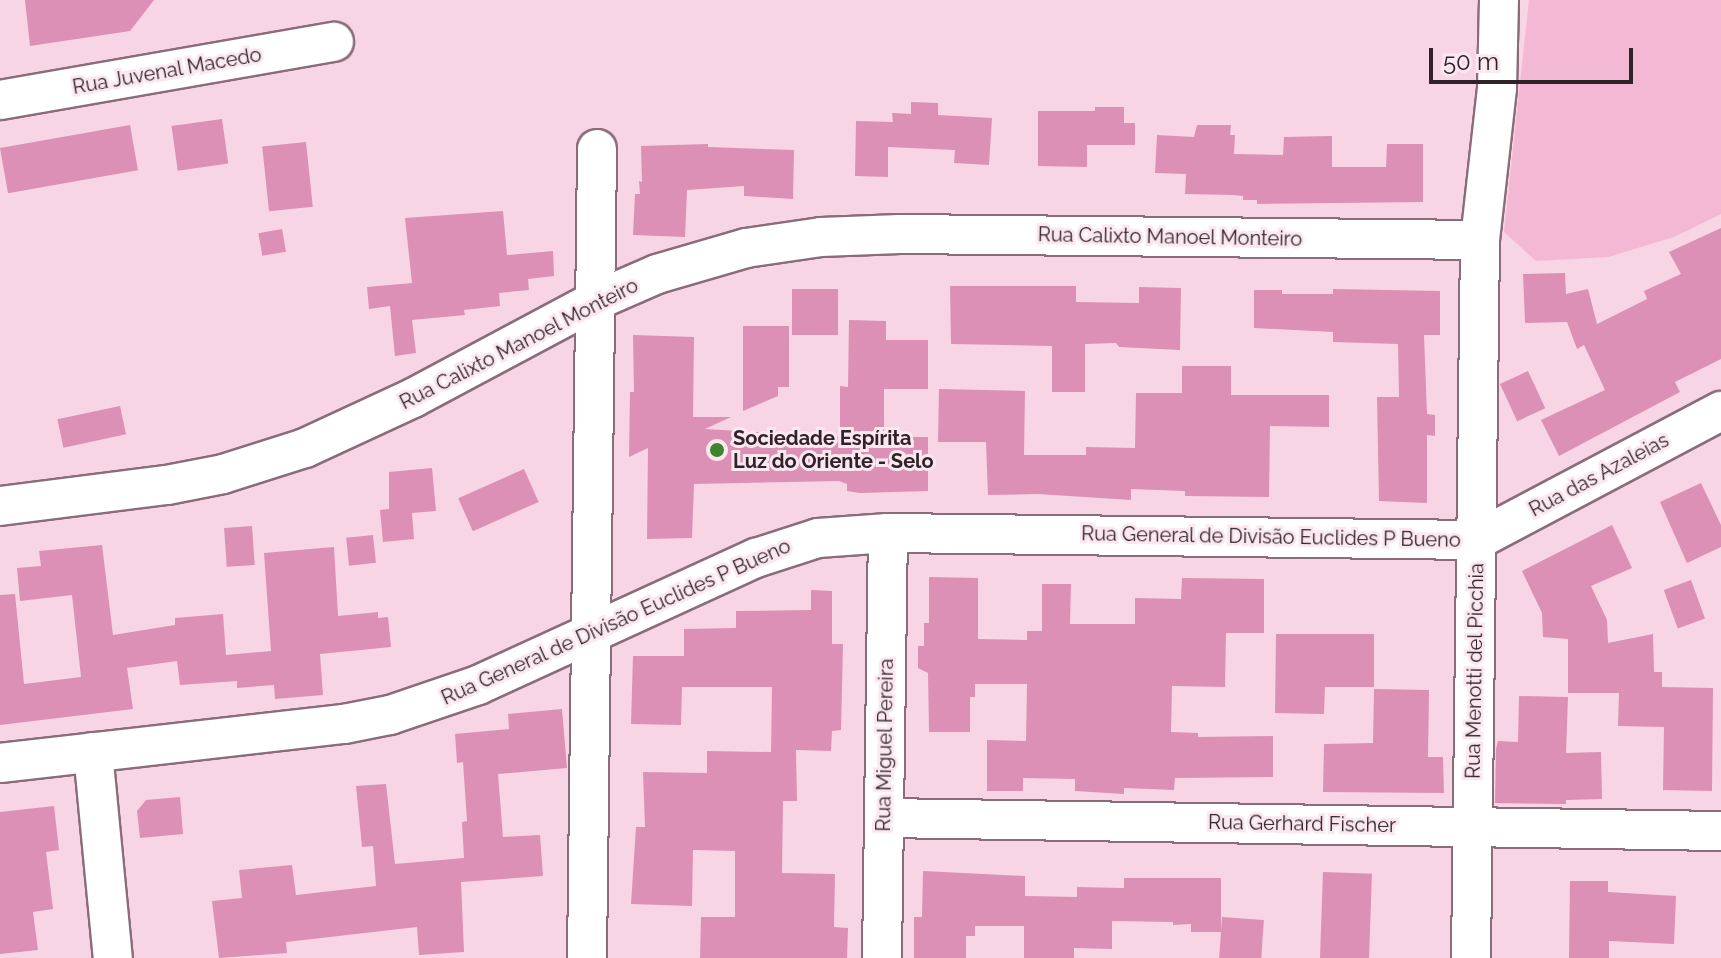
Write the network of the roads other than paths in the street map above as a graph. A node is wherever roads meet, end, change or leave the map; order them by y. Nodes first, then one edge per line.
1 (1499, 0) edge
2 (334, 42) dead end
3 (0, 100) edge
4 (597, 149) dead end
5 (1480, 240) junction
6 (595, 301) junction
7 (1721, 411) edge
8 (0, 506) edge
9 (888, 533) junction
10 (1477, 540) junction
11 (591, 631) junction
12 (93, 752) junction
13 (0, 763) edge
14 (884, 818) junction
15 (1473, 827) junction
16 (1721, 831) edge
17 (113, 958) edge
18 (587, 958) edge
19 (882, 958) edge
20 (1471, 958) edge

1 - 5 street, Rua Menotti del Picchia
2 - 3 street, Rua Juvenal Macedo
4 - 6 street
5 - 6 street, Rua Calixto Manoel Monteiro
5 - 10 street, Rua Menotti del Picchia
6 - 8 street, Rua Calixto Manoel Monteiro
6 - 11 street
7 - 10 street, Rua das Azaleias
9 - 10 street, Rua General de Divisão Euclides P Bueno
9 - 11 street, Rua General de Divisão Euclides P Bueno
9 - 14 street, Rua Miguel Pereira
10 - 15 street, Rua Menotti del Picchia
11 - 12 street, Rua General de Divisão Euclides P Bueno
11 - 18 street
12 - 13 street, Rua General de Divisão Euclides P Bueno
12 - 17 street
14 - 15 street, Rua Gerhard Fischer
14 - 19 street, Rua Miguel Pereira
15 - 16 street, Rua Gerhard Fischer
15 - 20 street, Rua Menotti del Picchia

